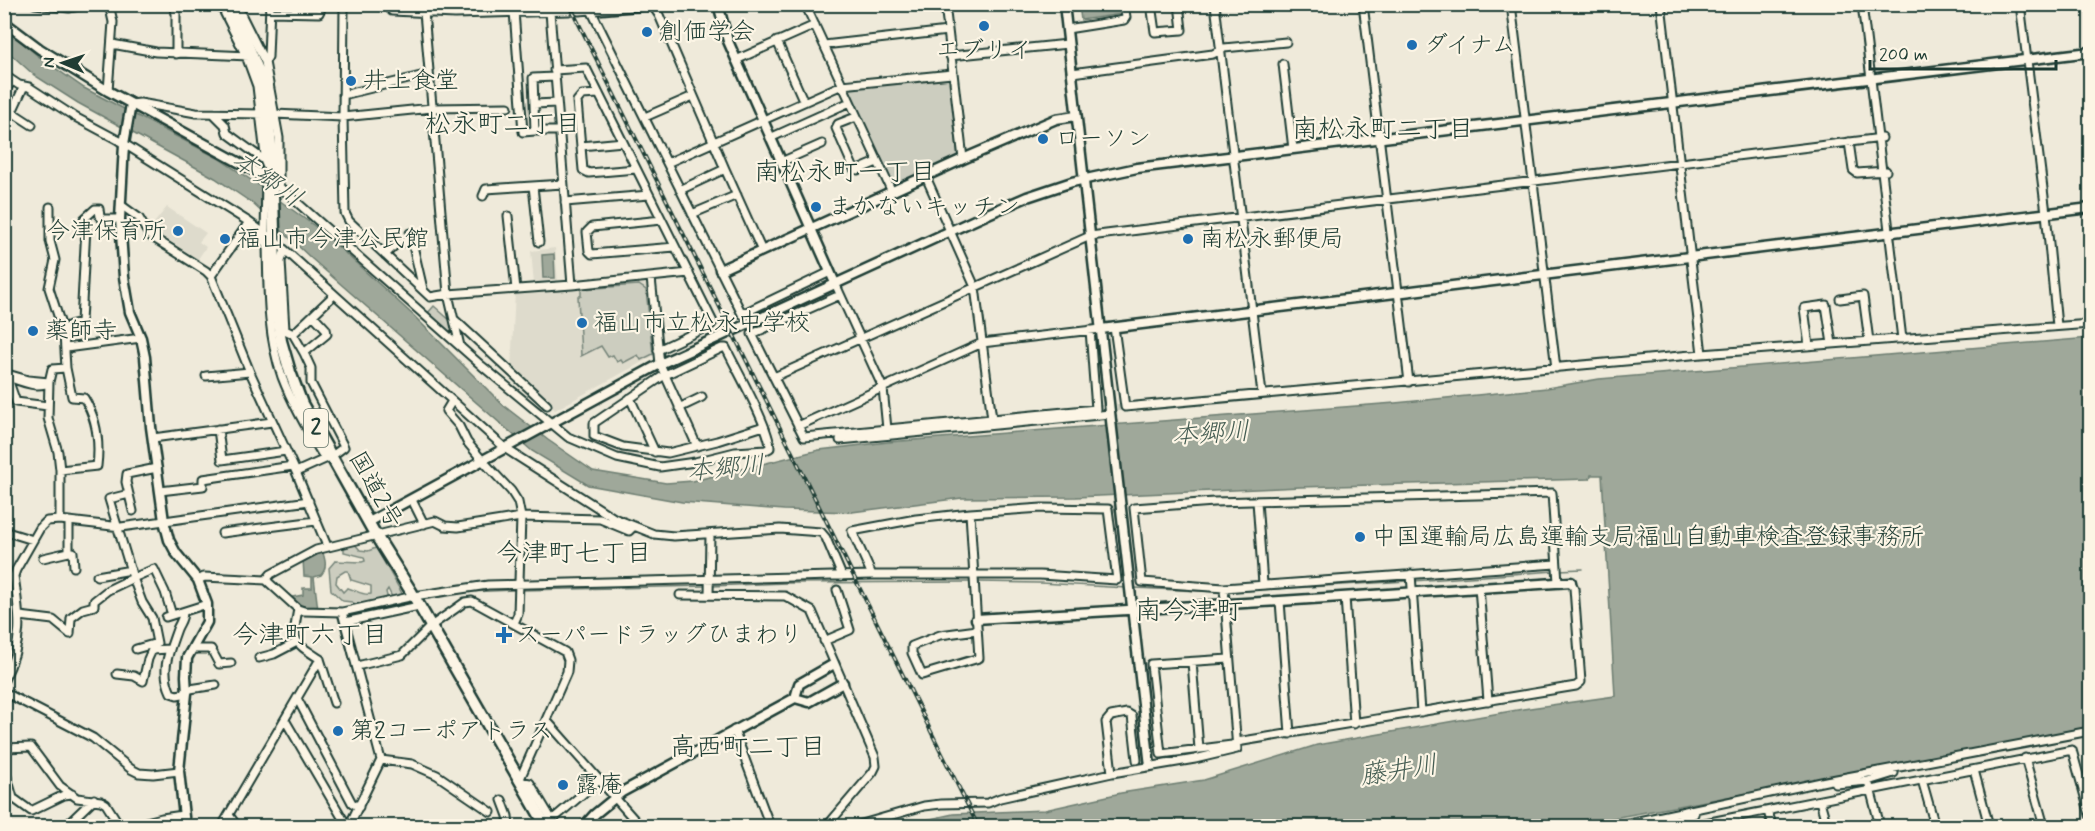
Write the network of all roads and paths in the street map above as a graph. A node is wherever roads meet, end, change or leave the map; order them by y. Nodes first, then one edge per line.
1 (89, 4) edge
2 (109, 4) edge
3 (174, 4) edge
4 (220, 4) edge
5 (228, 4) edge
6 (236, 4) edge
7 (323, 4) edge
8 (344, 4) edge
9 (389, 4) edge
10 (479, 4) edge
11 (718, 4) edge
12 (805, 4) edge
13 (945, 4) edge
14 (1064, 4) edge
15 (1124, 4) edge
16 (1150, 4) edge
17 (1179, 4) edge
18 (1215, 4) edge
19 (1363, 4) edge
20 (1511, 4) edge
21 (1661, 4) edge
22 (1862, 4) edge
23 (2020, 4) edge
24 (37, 5) edge
25 (656, 5) edge
26 (615, 7) edge
27 (270, 8) edge
28 (532, 8) edge
29 (449, 10) edge
30 (591, 10) junction
31 (514, 11) junction
32 (569, 11) dead end
33 (579, 11) dead end
34 (424, 12) junction
35 (550, 12) junction
36 (4, 22) edge
37 (815, 25) junction
38 (1067, 29) junction
39 (948, 31) junction
40 (777, 41) junction
41 (1286, 42) dead end
42 (112, 44) junction
43 (1068, 44) junction
44 (824, 45) junction
45 (1220, 51) junction
46 (2091, 52) edge
47 (176, 54) junction
48 (247, 56) junction
49 (950, 56) junction
50 (263, 58) junction
51 (736, 60) junction
52 (2026, 60) junction
53 (1283, 64) dead end
54 (1072, 73) junction
55 (429, 74) junction
56 (554, 74) junction
57 (952, 74) junction
58 (4, 75) edge
59 (1870, 78) junction
60 (13, 81) junction
61 (842, 85) junction
62 (24, 86) junction
63 (4, 90) edge
64 (108, 91) junction
65 (599, 93) junction
66 (343, 94) junction
67 (693, 96) junction
68 (804, 102) junction
69 (850, 102) junction
70 (557, 103) junction
71 (1673, 103) junction
72 (534, 104) junction
73 (138, 105) junction
74 (508, 107) dead end
75 (432, 108) junction
76 (263, 114) junction
77 (275, 114) junction
78 (215, 115) junction
79 (1076, 116) junction
80 (343, 117) junction
81 (645, 117) junction
82 (856, 117) junction
83 (763, 121) junction
84 (1525, 121) junction
85 (32, 125) dead end
86 (535, 131) junction
87 (559, 131) junction
88 (770, 138) junction
89 (1880, 138) junction
90 (1380, 139) junction
91 (125, 141) junction
92 (623, 142) junction
93 (713, 142) junction
94 (1849, 142) junction
95 (822, 144) dead end
96 (581, 146) junction
97 (1293, 149) junction
98 (1233, 157) junction
99 (963, 159) junction
100 (781, 162) junction
101 (877, 162) junction
102 (667, 163) junction
103 (1680, 163) junction
104 (267, 167) junction
105 (636, 169) junction
106 (725, 169) junction
107 (1884, 171) junction
108 (926, 177) junction
109 (1084, 178) junction
110 (1532, 181) junction
111 (272, 183) junction
112 (563, 184) junction
113 (533, 186) junction
114 (680, 190) junction
115 (892, 192) junction
116 (650, 195) junction
117 (736, 195) junction
118 (483, 196) dead end
119 (1387, 199) junction
120 (565, 202) junction
121 (121, 205) junction
122 (50, 207) dead end
123 (2091, 208) edge
124 (2046, 213) junction
125 (692, 214) junction
126 (508, 216) dead end
127 (1240, 217) junction
128 (120, 219) junction
129 (662, 220) junction
130 (247, 224) junction
131 (811, 228) junction
132 (950, 231) junction
133 (264, 232) junction
134 (1889, 232) junction
135 (1090, 236) junction
136 (270, 242) junction
137 (539, 243) dead end
138 (675, 247) junction
139 (285, 250) junction
140 (762, 251) junction
141 (385, 255) junction
142 (1692, 257) junction
143 (720, 270) junction
144 (689, 273) junction
145 (830, 273) junction
146 (1543, 275) junction
147 (211, 276) junction
148 (651, 278) junction
149 (835, 283) junction
150 (572, 285) junction
151 (975, 287) junction
152 (516, 289) junction
153 (423, 291) junction
154 (1398, 293) junction
155 (448, 294) junction
156 (334, 295) junction
157 (840, 295) junction
158 (1840, 299) dead end
159 (1251, 311) junction
160 (313, 315) junction
161 (455, 320) junction
162 (2091, 324) edge
163 (2057, 326) junction
164 (1114, 327) junction
165 (1101, 329) junction
166 (63, 330) junction
167 (1090, 330) junction
168 (293, 334) junction
169 (141, 338) junction
170 (861, 339) junction
171 (1902, 339) junction
172 (1869, 341) junction
173 (982, 343) junction
174 (1832, 344) junction
175 (460, 346) junction
176 (1809, 346) junction
177 (66, 348) junction
178 (658, 350) junction
179 (304, 352) junction
180 (1702, 354) junction
181 (660, 364) junction
182 (66, 368) junction
183 (1556, 368) junction
184 (250, 372) junction
185 (4, 373) edge
186 (206, 376) dead end
187 (663, 376) junction
188 (774, 377) junction
189 (48, 382) junction
190 (1409, 382) junction
191 (883, 388) junction
192 (1262, 394) junction
193 (702, 397) dead end
194 (630, 398) junction
195 (452, 401) junction
196 (547, 405) dead end
197 (48, 406) junction
198 (679, 408) junction
199 (1111, 416) junction
200 (992, 418) junction
201 (272, 422) junction
202 (548, 424) junction
203 (764, 426) junction
204 (798, 426) junction
205 (218, 429) junction
206 (886, 429) junction
207 (153, 438) junction
208 (840, 440) dead end
209 (697, 446) junction
210 (507, 448) junction
211 (286, 451) junction
212 (655, 452) junction
213 (328, 458) junction
214 (483, 461) junction
215 (157, 468) junction
216 (294, 469) junction
217 (60, 470) junction
218 (160, 491) junction
219 (129, 494) junction
220 (412, 500) junction
221 (309, 501) junction
222 (1257, 501) junction
223 (133, 511) dead end
224 (970, 513) junction
225 (521, 517) junction
226 (60, 520) junction
227 (69, 521) junction
228 (164, 521) junction
229 (316, 521) junction
230 (369, 522) junction
231 (424, 524) junction
232 (118, 526) junction
233 (633, 527) junction
234 (4, 531) edge
235 (222, 533) dead end
236 (375, 534) junction
237 (710, 534) junction
238 (33, 540) junction
239 (327, 546) junction
240 (69, 552) junction
241 (43, 558) dead end
242 (1556, 564) junction
243 (74, 567) dead end
244 (131, 570) junction
245 (1411, 574) junction
246 (872, 575) junction
247 (973, 575) junction
248 (97, 576) dead end
249 (842, 576) junction
250 (133, 578) junction
251 (198, 580) junction
252 (266, 580) junction
253 (710, 580) junction
254 (1558, 582) junction
255 (1571, 582) joint
256 (1263, 584) junction
257 (519, 585) junction
258 (1224, 588) junction
259 (1479, 588) junction
260 (1412, 589) junction
261 (837, 590) dead end
262 (680, 595) dead end
263 (709, 595) junction
264 (1345, 597) junction
265 (416, 601) junction
266 (1224, 602) junction
267 (1280, 602) junction
268 (207, 604) junction
269 (298, 609) junction
270 (1133, 610) junction
271 (183, 612) junction
272 (342, 612) junction
273 (20, 616) junction
274 (976, 619) junction
275 (345, 622) junction
276 (514, 623) junction
277 (431, 626) junction
278 (977, 630) junction
279 (824, 641) junction
280 (297, 642) junction
281 (136, 649) dead end
282 (169, 649) junction
283 (192, 649) junction
284 (259, 658) dead end
285 (320, 659) junction
286 (1229, 659) junction
287 (1192, 662) junction
288 (231, 663) dead end
289 (834, 664) junction
290 (357, 666) junction
291 (117, 674) dead end
292 (4, 680) edge
293 (843, 683) junction
294 (216, 685) dead end
295 (4, 692) edge
296 (187, 693) junction
297 (297, 698) junction
298 (795, 698) junction
299 (1488, 701) junction
300 (334, 703) dead end
301 (1421, 712) junction
302 (285, 720) junction
303 (547, 721) junction
304 (1354, 724) junction
305 (734, 730) junction
306 (2091, 731) edge
307 (1290, 734) junction
308 (1237, 742) junction
309 (4, 748) edge
310 (1198, 749) junction
311 (2025, 758) junction
312 (381, 760) junction
313 (1137, 760) dead end
314 (1150, 765) junction
315 (4, 766) edge
316 (1906, 767) junction
317 (1974, 770) junction
318 (179, 771) junction
319 (1112, 772) junction
320 (599, 780) junction
321 (1922, 780) junction
322 (519, 781) junction
323 (1826, 781) junction
324 (1868, 781) junction
325 (1870, 790) junction
326 (72, 794) junction
327 (615, 797) junction
328 (94, 800) junction
329 (502, 800) dead end
330 (1820, 801) junction
331 (356, 805) junction
332 (1696, 810) junction
333 (1768, 811) junction
334 (491, 812) dead end
335 (183, 815) junction
336 (229, 815) junction
337 (2091, 815) edge
338 (70, 822) dead end
339 (1717, 824) edge
340 (1626, 825) edge
341 (120, 826) edge
342 (130, 826) edge
343 (184, 826) edge
344 (222, 826) edge
345 (237, 826) edge
346 (347, 826) edge
347 (508, 826) edge
348 (546, 826) edge
349 (584, 826) edge
350 (640, 826) edge
351 (770, 826) edge
352 (827, 826) edge
353 (855, 826) edge
354 (1615, 826) edge
355 (1663, 826) edge
356 (1690, 826) edge
357 (1772, 826) edge
358 (1827, 826) edge
359 (1880, 826) edge
360 (1935, 826) edge
361 (1989, 826) edge
362 (2044, 826) edge

1 - 24 street
2 - 42 street
3 - 47 street
4 - 48 street
5 - 111 highway, 国道2号 / 2
6 - 50 street
7 - 27 street
8 - 66 street
9 - 34 street
10 - 29 street
11 - 51 street
12 - 37 street
13 - 39 street
14 - 38 street
15 - 38 street
16 - 17 street
18 - 45 street
19 - 90 street
20 - 84 street
21 - 71 street
22 - 59 street
23 - 52 street
25 - 26 street
25 - 67 street
26 - 30 street
27 - 50 street
28 - 31 street
28 - 35 street
29 - 31 street
29 - 34 street
30 - 33 street
30 - 81 street
31 - 86 street
32 - 35 street
34 - 55 street
35 - 56 street
36 - 64 street
37 - 40 street
37 - 44 street
38 - 43 street
39 - 44 street
39 - 49 street
40 - 51 street
40 - 68 street
41 - 45 street
42 - 47 street
42 - 64 street
43 - 49 street
43 - 54 street
44 - 61 street
45 - 54 street
45 - 98 street
46 - 52 street
47 - 48 street
48 - 76 street
49 - 57 street
50 - 77 street
51 - 83 street
52 - 59 street
52 - 124 street
53 - 97 street
54 - 79 street
55 - 66 street
55 - 75 street
56 - 65 street
56 - 70 street
56 - 72 street
57 - 61 street
57 - 99 street
58 - 60 street
59 - 71 street
59 - 89 street
60 - 62 street
60 - 63 street
61 - 68 street
61 - 69 street
62 - 85 street
62 - 91 street
64 - 73 street
65 - 92 street
65 - 96 street
66 - 80 street
67 - 81 street
67 - 93 street
68 - 83 street
69 - 82 street
69 - 88 street
70 - 72 street
70 - 87 street
71 - 84 street
71 - 103 street
72 - 86 street
73 - 78 street
73 - 91 street
73 - 111 street
74 - 75 street
75 - 80 street
75 - 155 street
76 - 78 street
76 - 104 street
77 - 80 street
77 - 111 street
78 - 104 street
79 - 99 street
79 - 109 street
80 - 141 street
81 - 102 street
82 - 101 street
82 - 101 street
83 - 88 street
83 - 93 street
84 - 90 street
84 - 110 street
86 - 87 street
87 - 112 street
88 - 100 street
89 - 94 street
89 - 107 street
90 - 97 street
90 - 119 street
91 - 121 street
91 - 130 street
92 - 96 street
92 - 105 street
93 - 102 street
93 - 106 street
94 - 103 street
94 - 107 street
95 - 100 street
96 - 105 street
97 - 98 street
98 - 109 street
98 - 127 street
99 - 108 street
100 - 131 street
101 - 115 street
102 - 114 street
103 - 110 street
103 - 142 street
104 - 111 street
105 - 116 street
106 - 114 street
106 - 117 street
107 - 134 street
108 - 115 street
108 - 132 street
109 - 132 street
109 - 135 street
110 - 119 street
110 - 146 street
111 - 133 street
111 - 136 highway, 国道2号 / 2
111 - 175 street
112 - 113 street
112 - 120 street
113 - 118 street
113 - 137 street
114 - 125 street
115 - 131 street
116 - 120 street
116 - 129 street
117 - 125 street
117 - 140 street
119 - 127 street
119 - 154 street
120 - 150 street
121 - 128 street
121 - 147 street
122 - 166 street
123 - 124 street
124 - 134 street
124 - 163 street
125 - 143 street
126 - 152 street
127 - 135 street
127 - 159 street
128 - 166 street
128 - 169 street
129 - 138 street
129 - 138 street
130 - 133 street
130 - 136 street
130 - 147 street
131 - 140 street
131 - 145 street
132 - 149 street
132 - 151 street
133 - 136 street
134 - 142 street
134 - 171 street
135 - 151 street
135 - 165 street
136 - 139 street
136 - 213 highway, 国道2号 / 2
138 - 144 street
139 - 156 street
139 - 168 street
140 - 143 street
141 - 153 street
141 - 153 street
142 - 146 street
142 - 180 street
143 - 145 street
144 - 148 street
144 - 178 street
145 - 149 street
146 - 154 street
146 - 183 street
147 - 184 street
148 - 150 street
148 - 178 street
149 - 157 street
149 - 181 street
150 - 152 street
151 - 170 street
151 - 173 street
152 - 155 street
153 - 155 street
154 - 159 street
154 - 190 street
155 - 161 street
156 - 160 street
156 - 195 street
157 - 170 street
157 - 188 street
158 - 172 street
159 - 164 street
159 - 192 street
160 - 168 street
160 - 179 street
161 - 175 street
161 - 196 street
162 - 163 street
163 - 171 street
164 - 165 street
164 - 192 street
165 - 167 street
165 - 199 street
166 - 177 street
167 - 173 street
167 - 200 street
168 - 179 street
169 - 177 street
169 - 207 street
170 - 188 street
170 - 191 street
171 - 172 street
172 - 174 street
173 - 191 street
173 - 200 street
174 - 176 street
174 - 176 street
175 - 202 street
176 - 180 street
177 - 182 street
178 - 181 street
179 - 213 street
180 - 183 street
181 - 187 street
181 - 202 street
182 - 189 street
182 - 217 street
183 - 190 street
184 - 186 street
184 - 201 street
185 - 189 street
187 - 194 street
187 - 198 street
187 - 203 street
188 - 204 street
189 - 197 street
189 - 197 street
190 - 192 street
191 - 204 street
191 - 206 street
193 - 198 street
194 - 212 street
194 - 212 street
195 - 210 street
195 - 214 street
197 - 217 street
198 - 209 street
199 - 208 street
199 - 270 street
200 - 206 street
201 - 205 street
201 - 211 street
202 - 203 street
202 - 210 street
203 - 209 street
204 - 206 street
205 - 207 street
205 - 211 street
207 - 215 street
209 - 212 street
210 - 214 street
210 - 233 street
211 - 216 street
213 - 216 street
213 - 230 highway, 国道2号 / 2
214 - 220 street
214 - 225 street
215 - 218 street
215 - 219 street
216 - 218 street
216 - 221 street
217 - 226 street
218 - 228 street
219 - 223 street
219 - 232 street
220 - 230 street
220 - 231 street
221 - 228 street
221 - 229 street
222 - 242 street
222 - 256 street
222 - 258 street
224 - 246 street
224 - 247 street
224 - 247 street
225 - 231 street
225 - 233 street
225 - 257 street
226 - 227 street
226 - 238 street
227 - 232 street
227 - 240 street
228 - 232 street
228 - 251 street
229 - 235 street
229 - 239 street
230 - 236 highway, 国道2号 / 2
231 - 236 street
232 - 244 street
233 - 237 street
234 - 238 street
236 - 239 street
236 - 265 highway, 国道2号 / 2
237 - 249 street
237 - 253 street
238 - 273 street
239 - 252 street
240 - 241 street
240 - 243 street
242 - 245 street
242 - 254 street
244 - 248 street
244 - 250 street
245 - 256 street
245 - 260 street
246 - 247 street
246 - 249 street
247 - 274 street
249 - 253 street
250 - 271 street
250 - 273 street
250 - 281 street
251 - 252 street
251 - 268 street
252 - 269 street
253 - 257 street
253 - 263 street
254 - 255 street
254 - 259 street
255 - 299 street
256 - 258 street
257 - 265 street
257 - 276 street
258 - 266 street
259 - 260 street
259 - 299 street
260 - 264 street
260 - 301 street
261 - 279 street
262 - 263 street
263 - 279 street
264 - 267 street
264 - 304 street
265 - 272 street
265 - 275 street
265 - 277 highway, 国道2号 / 2
266 - 267 street
266 - 270 street
266 - 286 street
267 - 307 street
268 - 271 street
268 - 283 street
269 - 272 street
269 - 280 street
270 - 274 street
270 - 314 street
271 - 282 street
272 - 275 street
273 - 292 street
274 - 278 street
275 - 290 street
276 - 277 street
276 - 303 street
277 - 290 street
277 - 322 highway, 国道2号 / 2
278 - 278 street
279 - 289 street
280 - 284 street
280 - 285 street
282 - 291 street
282 - 296 street
283 - 288 street
283 - 296 street
285 - 297 street
285 - 300 street
286 - 287 street
286 - 308 street
287 - 310 street
287 - 310 street
289 - 293 street
289 - 298 street
290 - 312 street
293 - 298 street
293 - 352 street
294 - 296 street
295 - 318 street
296 - 318 street
297 - 302 street
297 - 331 street
298 - 305 street
299 - 301 street
301 - 304 street
302 - 336 street
302 - 346 street
303 - 320 street
303 - 322 street
304 - 307 street
305 - 327 street
305 - 351 street
306 - 316 street
307 - 308 street
308 - 310 street
308 - 314 street
309 - 326 street
311 - 317 street
311 - 337 street
311 - 362 street
312 - 331 street
312 - 334 street
313 - 319 street
314 - 319 street
315 - 326 street
316 - 323 street
316 - 324 street
317 - 321 street
317 - 361 street
318 - 335 street
319 - 353 street
320 - 322 street
320 - 327 street
321 - 325 street
321 - 360 street
322 - 348 highway, 国道2号 / 2
323 - 324 street
323 - 332 street
324 - 325 street
325 - 330 street
325 - 359 street
326 - 328 street
327 - 349 street
327 - 350 street
328 - 338 street
328 - 341 street
329 - 347 street
330 - 333 street
330 - 358 street
331 - 346 street
332 - 340 street
332 - 355 street
333 - 339 street
333 - 357 street
335 - 342 street
335 - 343 street
336 - 344 street
336 - 345 street
339 - 356 street
340 - 354 street
340 - 355 street

